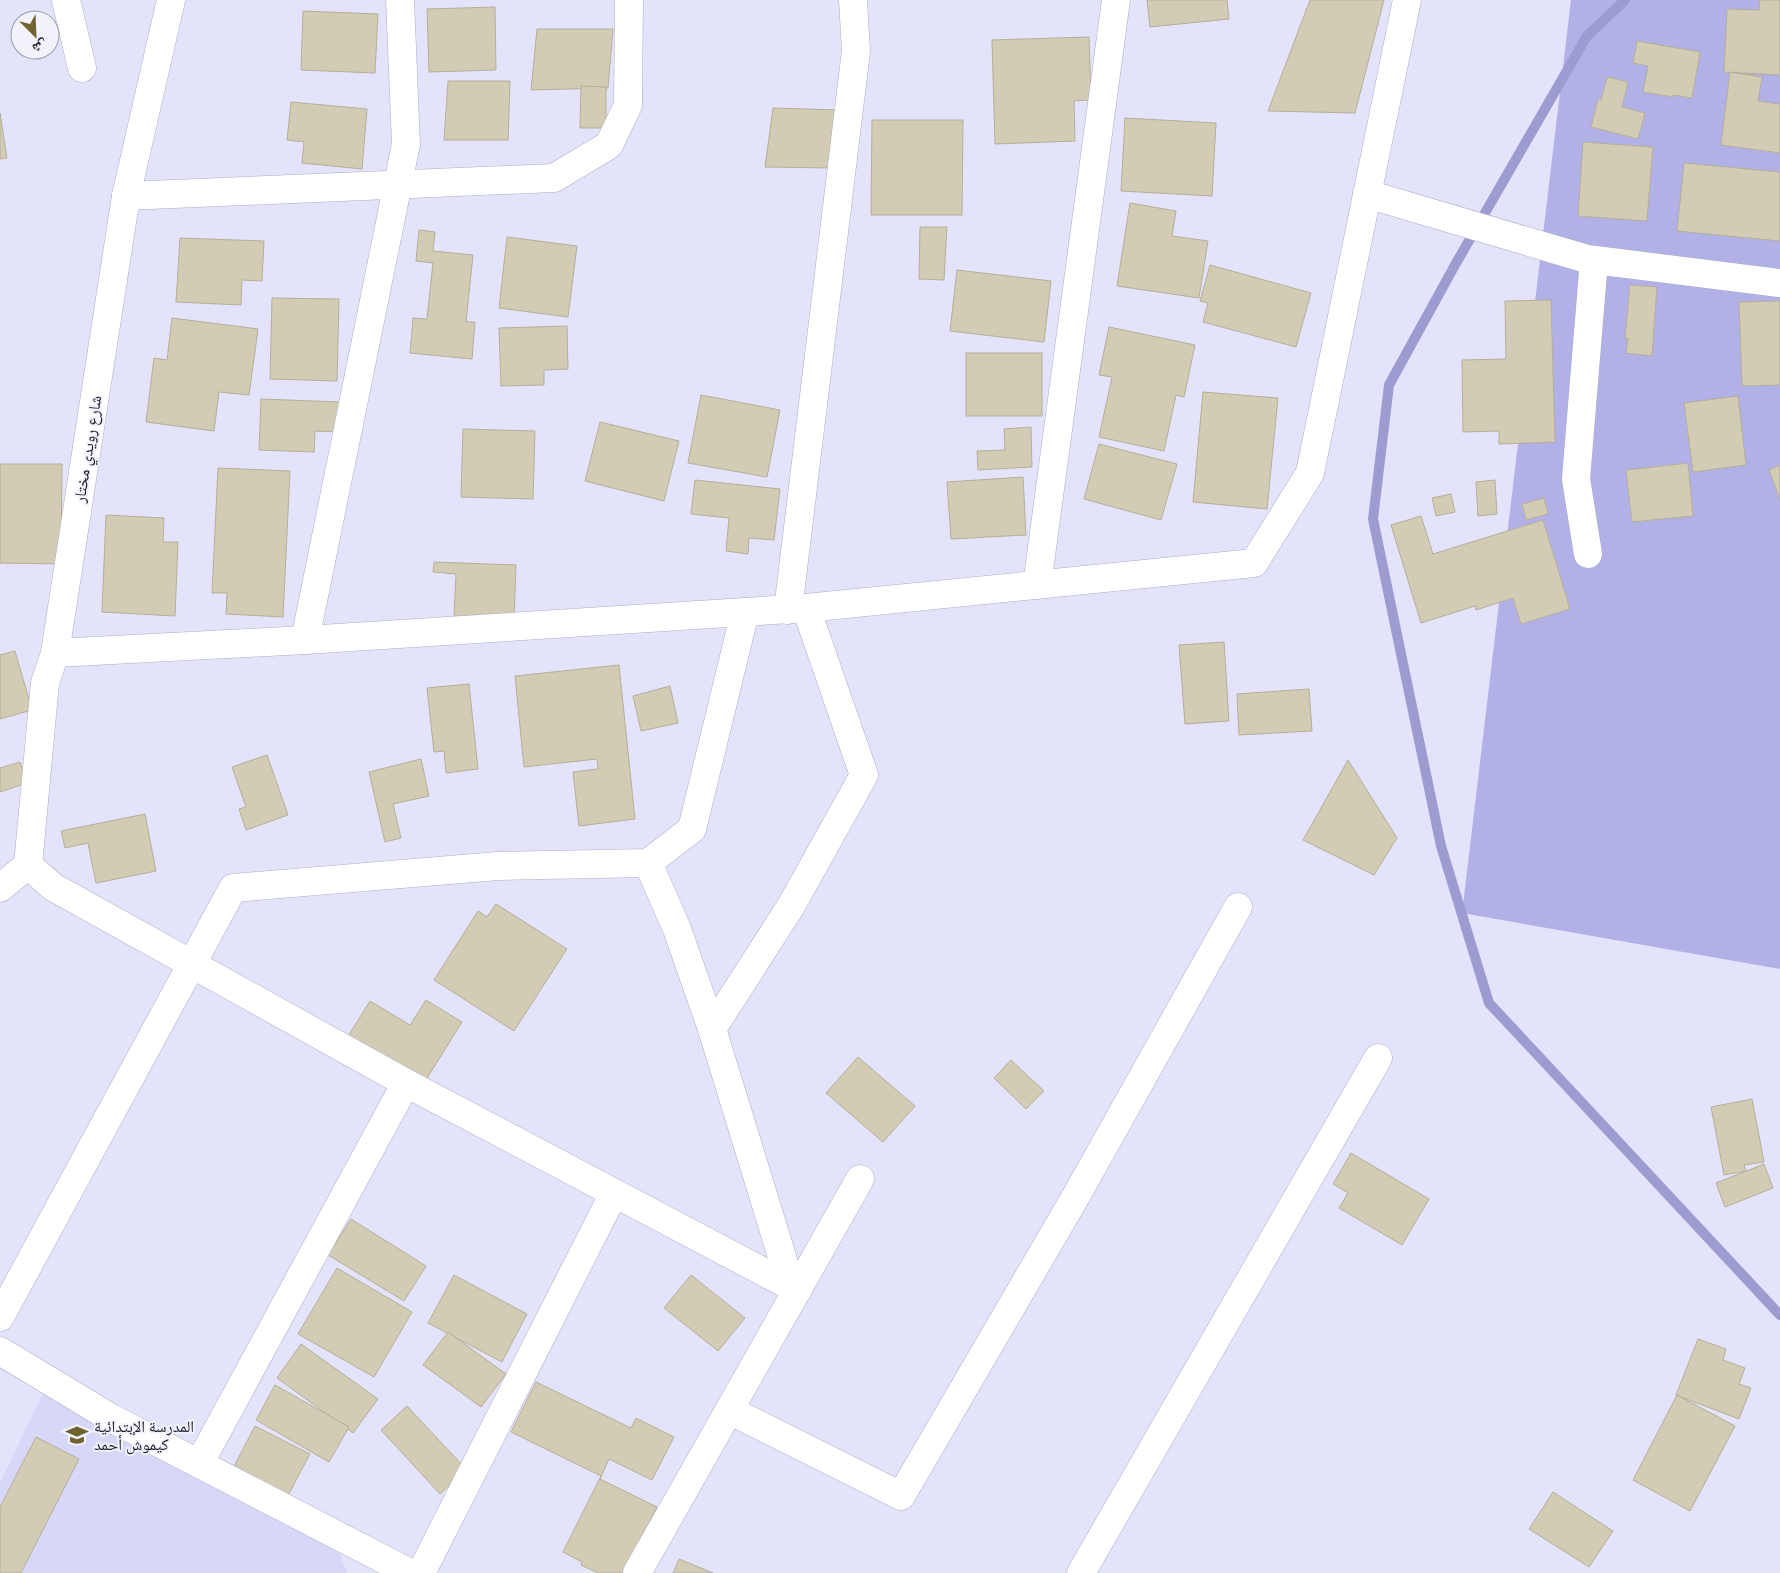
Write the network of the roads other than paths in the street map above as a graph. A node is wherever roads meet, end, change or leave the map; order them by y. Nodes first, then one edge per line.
1 (66, 0) edge
2 (171, 0) edge
3 (400, 0) edge
4 (628, 0) edge
5 (853, 0) edge
6 (1116, 0) edge
7 (1407, 0) edge
8 (82, 68) dead end
9 (398, 186) junction
10 (1367, 194) junction
11 (126, 196) junction
12 (1594, 260) junction
13 (1780, 283) edge
14 (1588, 554) dead end
15 (1037, 585) junction
16 (797, 609) junction
17 (745, 612) junction
18 (305, 640) junction
19 (55, 652) junction
20 (648, 863) junction
21 (28, 865) junction
22 (0, 888) edge
23 (1238, 907) dead end
24 (192, 964) junction
25 (712, 1029) junction
26 (1378, 1058) dead end
27 (406, 1083) junction
28 (860, 1178) dead end
29 (614, 1193) junction
30 (794, 1288) junction
31 (0, 1317) edge
32 (0, 1351) edge
33 (729, 1410) junction
34 (199, 1464) junction
35 (410, 1573) edge
36 (421, 1573) edge
37 (637, 1573) edge
38 (1081, 1573) edge

1 - 8 street
2 - 11 street, شارع رويدي مختار
3 - 9 street
4 - 9 street
5 - 16 street
6 - 15 street
7 - 10 street
9 - 11 street
9 - 18 street
10 - 12 street
10 - 15 street
11 - 19 street, شارع رويدي مختار
12 - 13 street
12 - 14 street
15 - 16 street
16 - 17 street
16 - 25 street
17 - 18 street
17 - 20 street
18 - 19 street
19 - 21 street, شارع رويدي مختار
20 - 24 street
20 - 25 street
21 - 22 street
21 - 24 street
23 - 33 street
24 - 27 street
24 - 31 street
25 - 30 street
26 - 38 street
27 - 29 street
27 - 34 street
28 - 30 street
29 - 30 street
29 - 36 street
30 - 33 street
32 - 34 street
33 - 37 street
34 - 35 street

